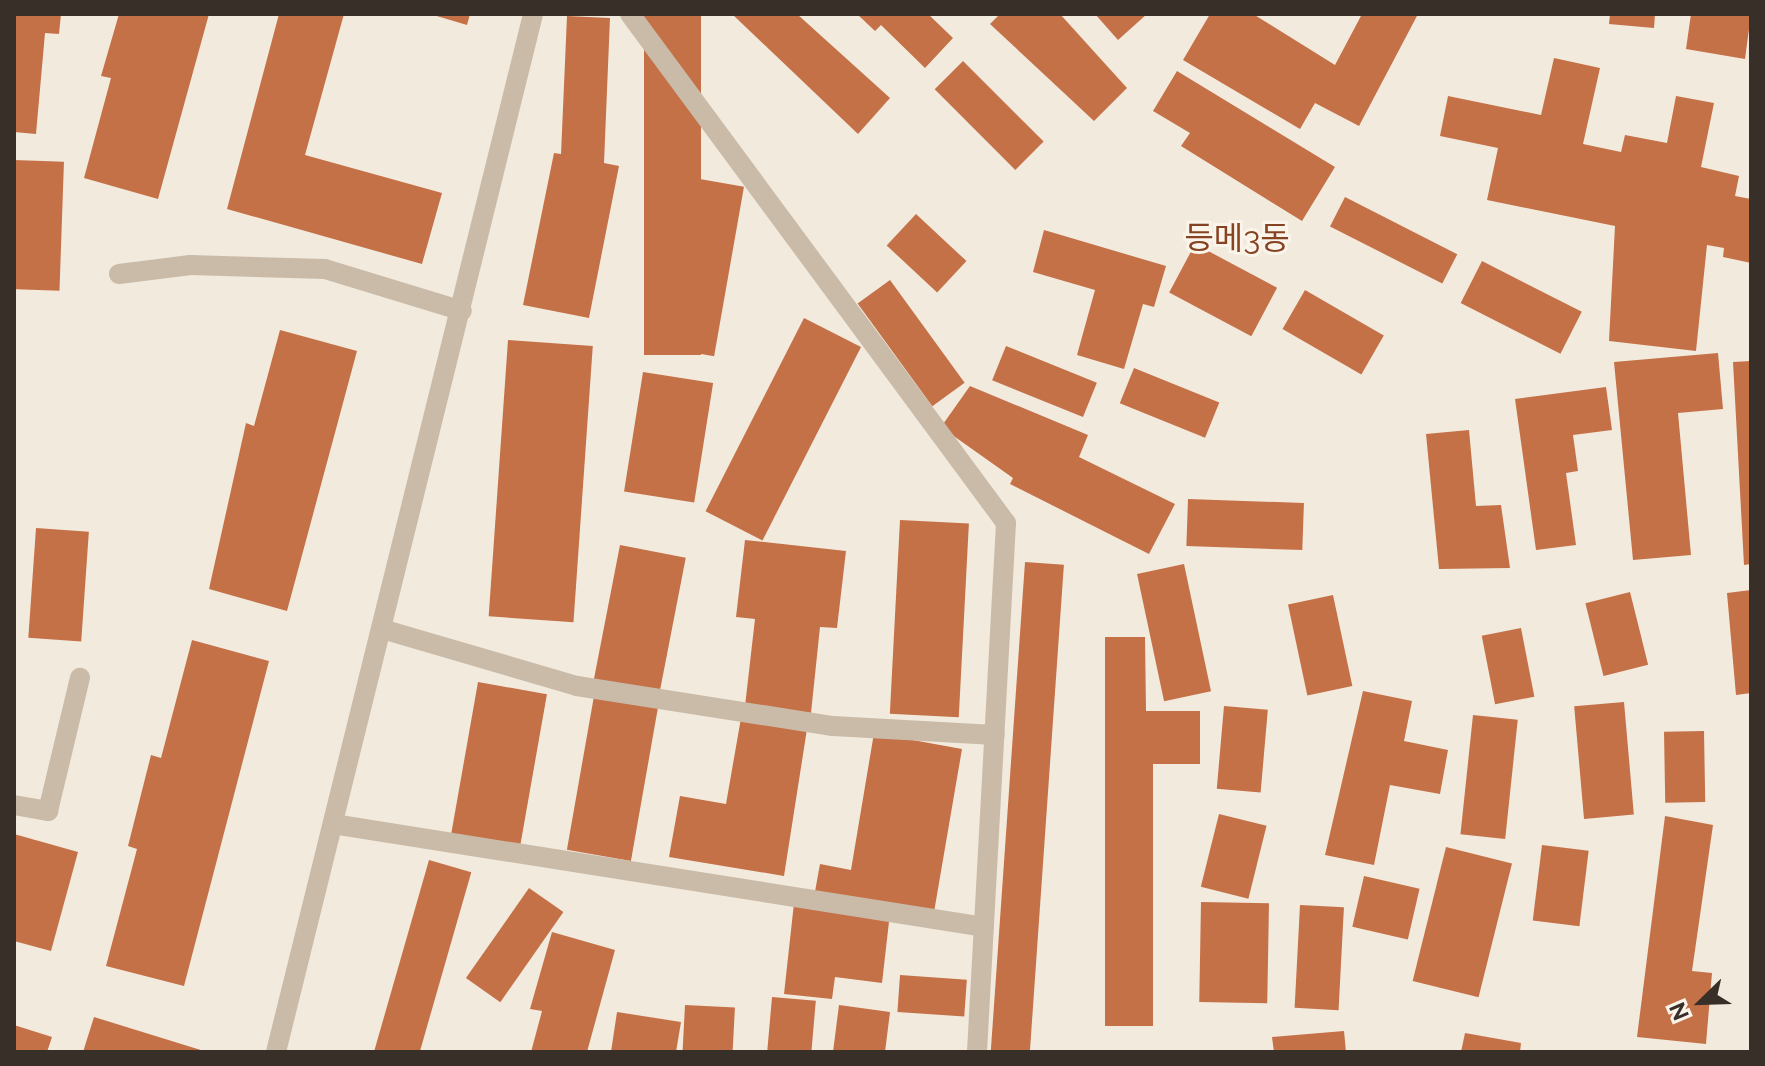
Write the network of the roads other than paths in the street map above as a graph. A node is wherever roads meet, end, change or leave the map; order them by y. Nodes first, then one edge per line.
1 (533, 14) edge
2 (630, 14) edge
3 (119, 274) dead end
4 (462, 311) junction
5 (382, 629) junction
6 (80, 678) dead end
7 (995, 735) junction
8 (14, 805) edge
9 (333, 824) junction
10 (984, 927) junction
11 (276, 1052) edge
12 (977, 1052) edge

1 - 4 street
2 - 7 street
3 - 4 street
4 - 5 street
5 - 7 street
5 - 9 street
6 - 8 street
7 - 10 street
9 - 10 street
9 - 11 street
10 - 12 street

